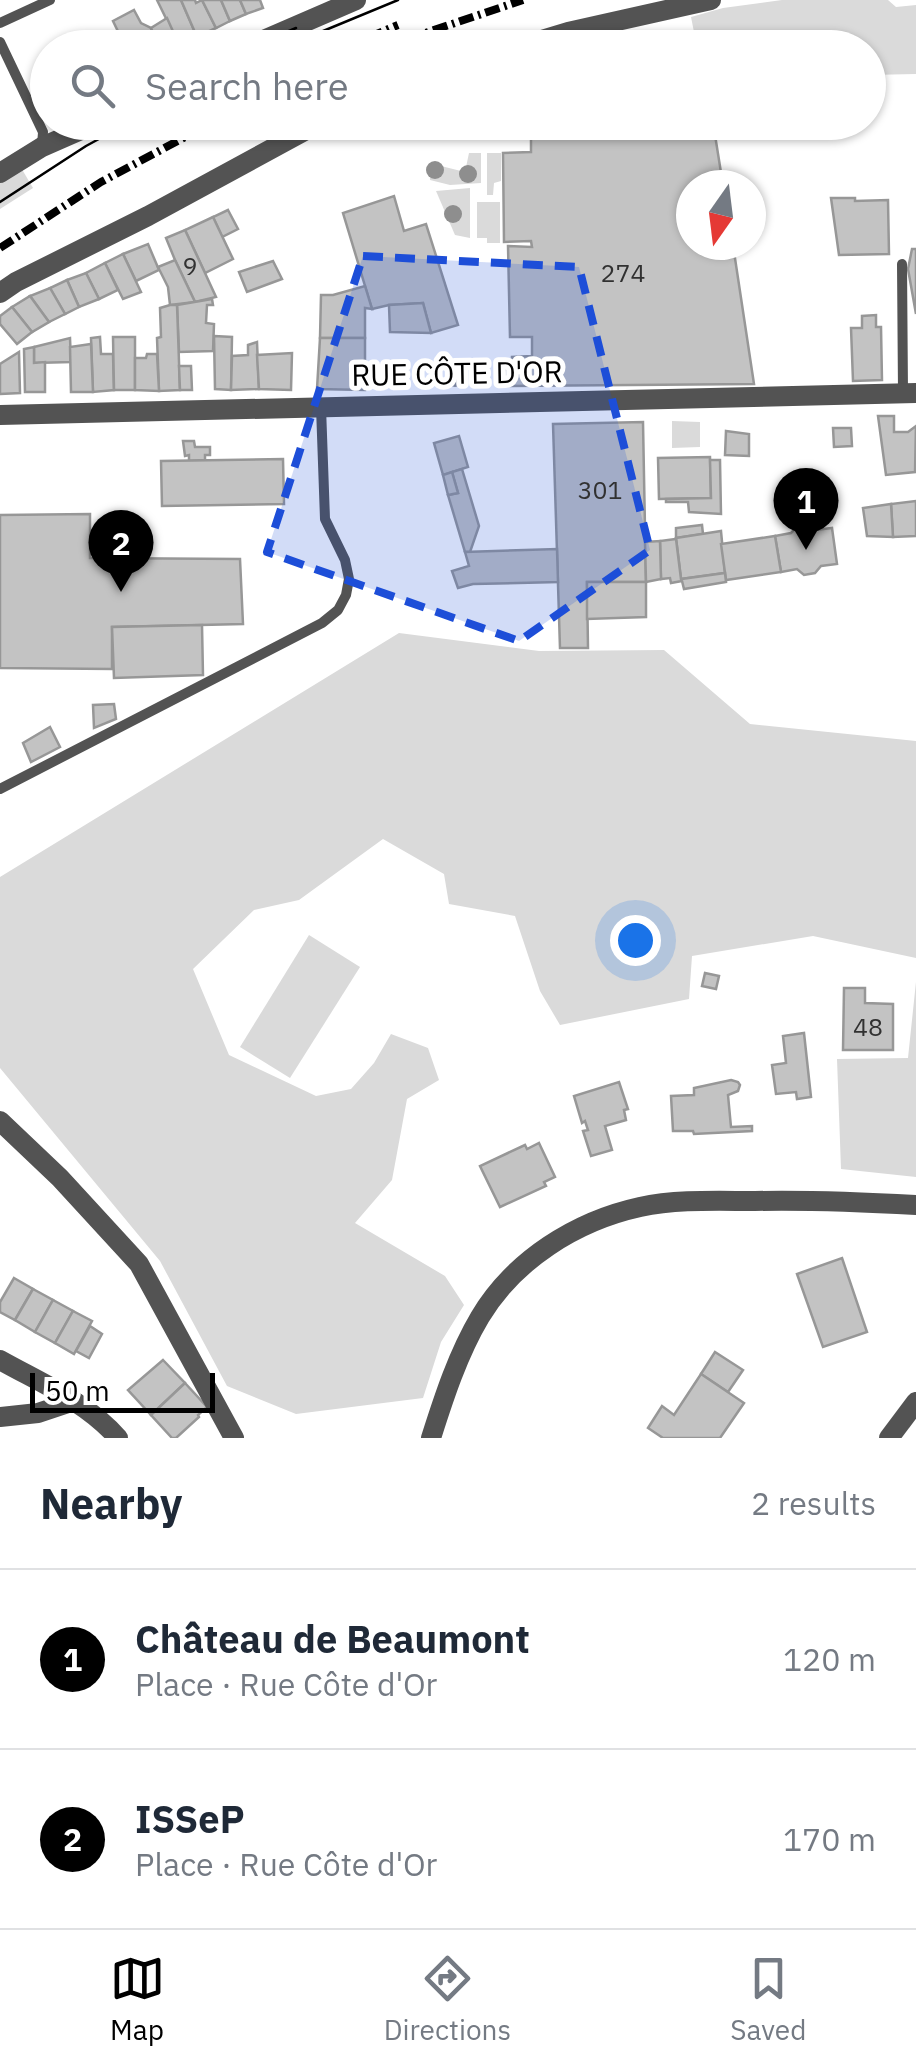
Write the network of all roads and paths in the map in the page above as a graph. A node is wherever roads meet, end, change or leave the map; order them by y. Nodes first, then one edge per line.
1 (50, 0) edge
2 (356, 0) edge
3 (711, 0) edge
4 (321, 7) edge
5 (0, 23) edge
6 (278, 30) edge
7 (577, 30) edge
8 (0, 42) edge
9 (30, 106) edge
10 (42, 140) edge
11 (58, 140) edge
12 (288, 140) edge
13 (42, 147) junction
14 (0, 174) edge
15 (902, 264) dead end
16 (0, 293) edge
17 (910, 393) edge
18 (321, 408) junction
19 (0, 415) edge
20 (0, 789) edge
21 (0, 1121) edge
22 (916, 1204) edge
23 (0, 1360) edge
24 (74, 1401) junction
25 (916, 1402) edge
26 (0, 1418) edge
27 (118, 1438) edge
28 (234, 1438) edge
29 (432, 1438) edge
30 (889, 1438) edge

1 - 5 lane
2 - 4 street
3 - 7 street
4 - 6 street
8 - 9 lane
10 - 13 lane
11 - 13 street
12 - 16 street
13 - 14 street
15 - 17 lane
17 - 18 street, RUE CÔTE D'OR
18 - 19 street, RUE CÔTE D'OR
18 - 20 lane
21 - 28 street
22 - 29 street
23 - 24 street
24 - 26 street
24 - 27 street
25 - 30 street

